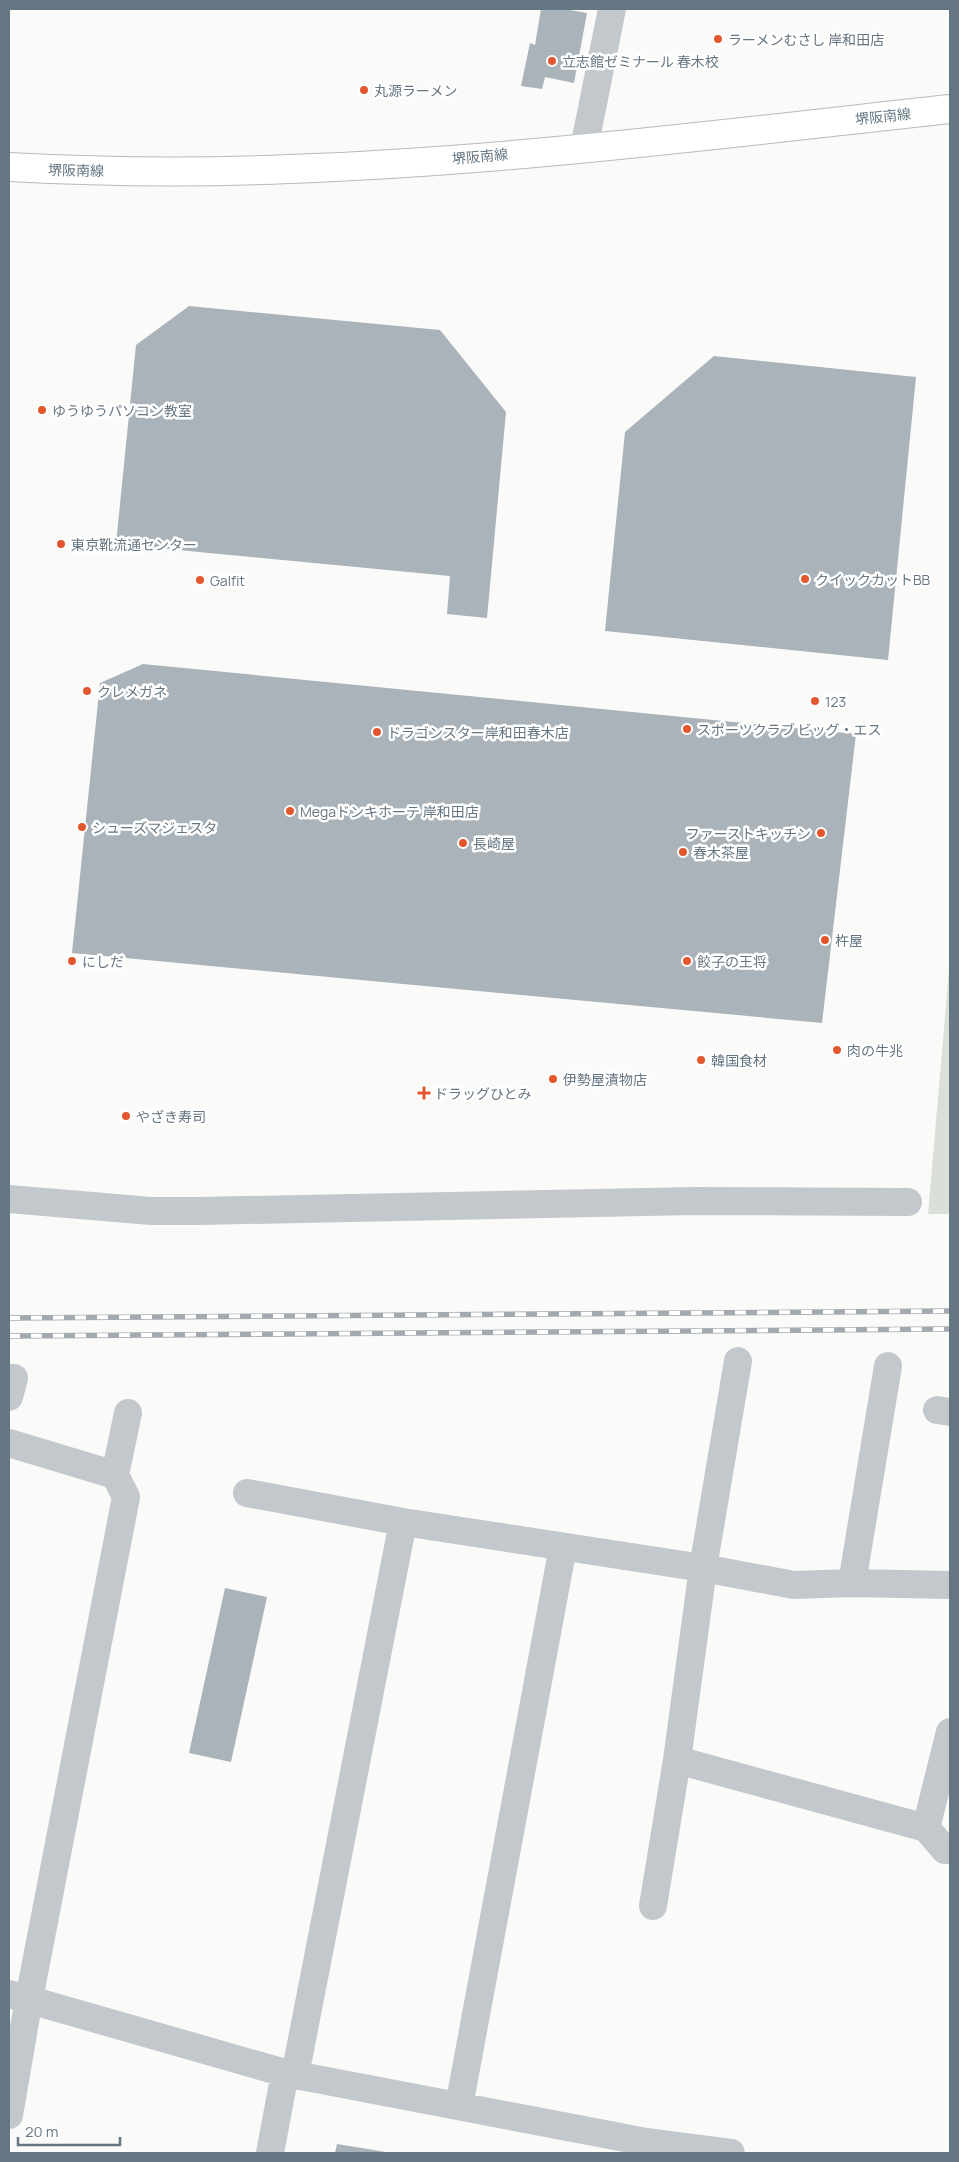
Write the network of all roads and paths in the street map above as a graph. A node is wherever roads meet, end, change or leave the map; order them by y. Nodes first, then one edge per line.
1 (612, 9) edge
2 (950, 109) edge
3 (584, 148) junction
4 (9, 167) edge
5 (9, 1199) edge
6 (908, 1202) dead end
7 (738, 1362) dead end
8 (888, 1366) dead end
9 (9, 1378) edge
10 (9, 1396) edge
11 (128, 1413) dead end
12 (9, 1443) edge
13 (115, 1475) junction
14 (247, 1493) dead end
15 (403, 1522) junction
16 (563, 1547) junction
17 (703, 1568) junction
18 (852, 1583) junction
19 (950, 1586) edge
20 (950, 1732) edge
21 (677, 1760) junction
22 (926, 1828) junction
23 (950, 1850) edge
24 (653, 1906) dead end
25 (19, 1996) edge
26 (290, 2074) junction
27 (459, 2106) junction
28 (9, 2115) edge
29 (270, 2153) edge
30 (731, 2153) edge

1 - 3 street
2 - 3 main road, 堺阪南線
3 - 4 main road, 堺阪南線
5 - 6 street
7 - 17 street
8 - 18 street
9 - 10 street
11 - 13 street
12 - 13 street
13 - 25 street
14 - 15 street
15 - 16 street
15 - 26 street
16 - 17 street
16 - 27 street
17 - 18 street
17 - 21 street
18 - 19 street
20 - 22 street
21 - 22 street
21 - 24 street
22 - 23 street
25 - 26 street
25 - 28 street
26 - 27 street
26 - 29 street
27 - 30 street

